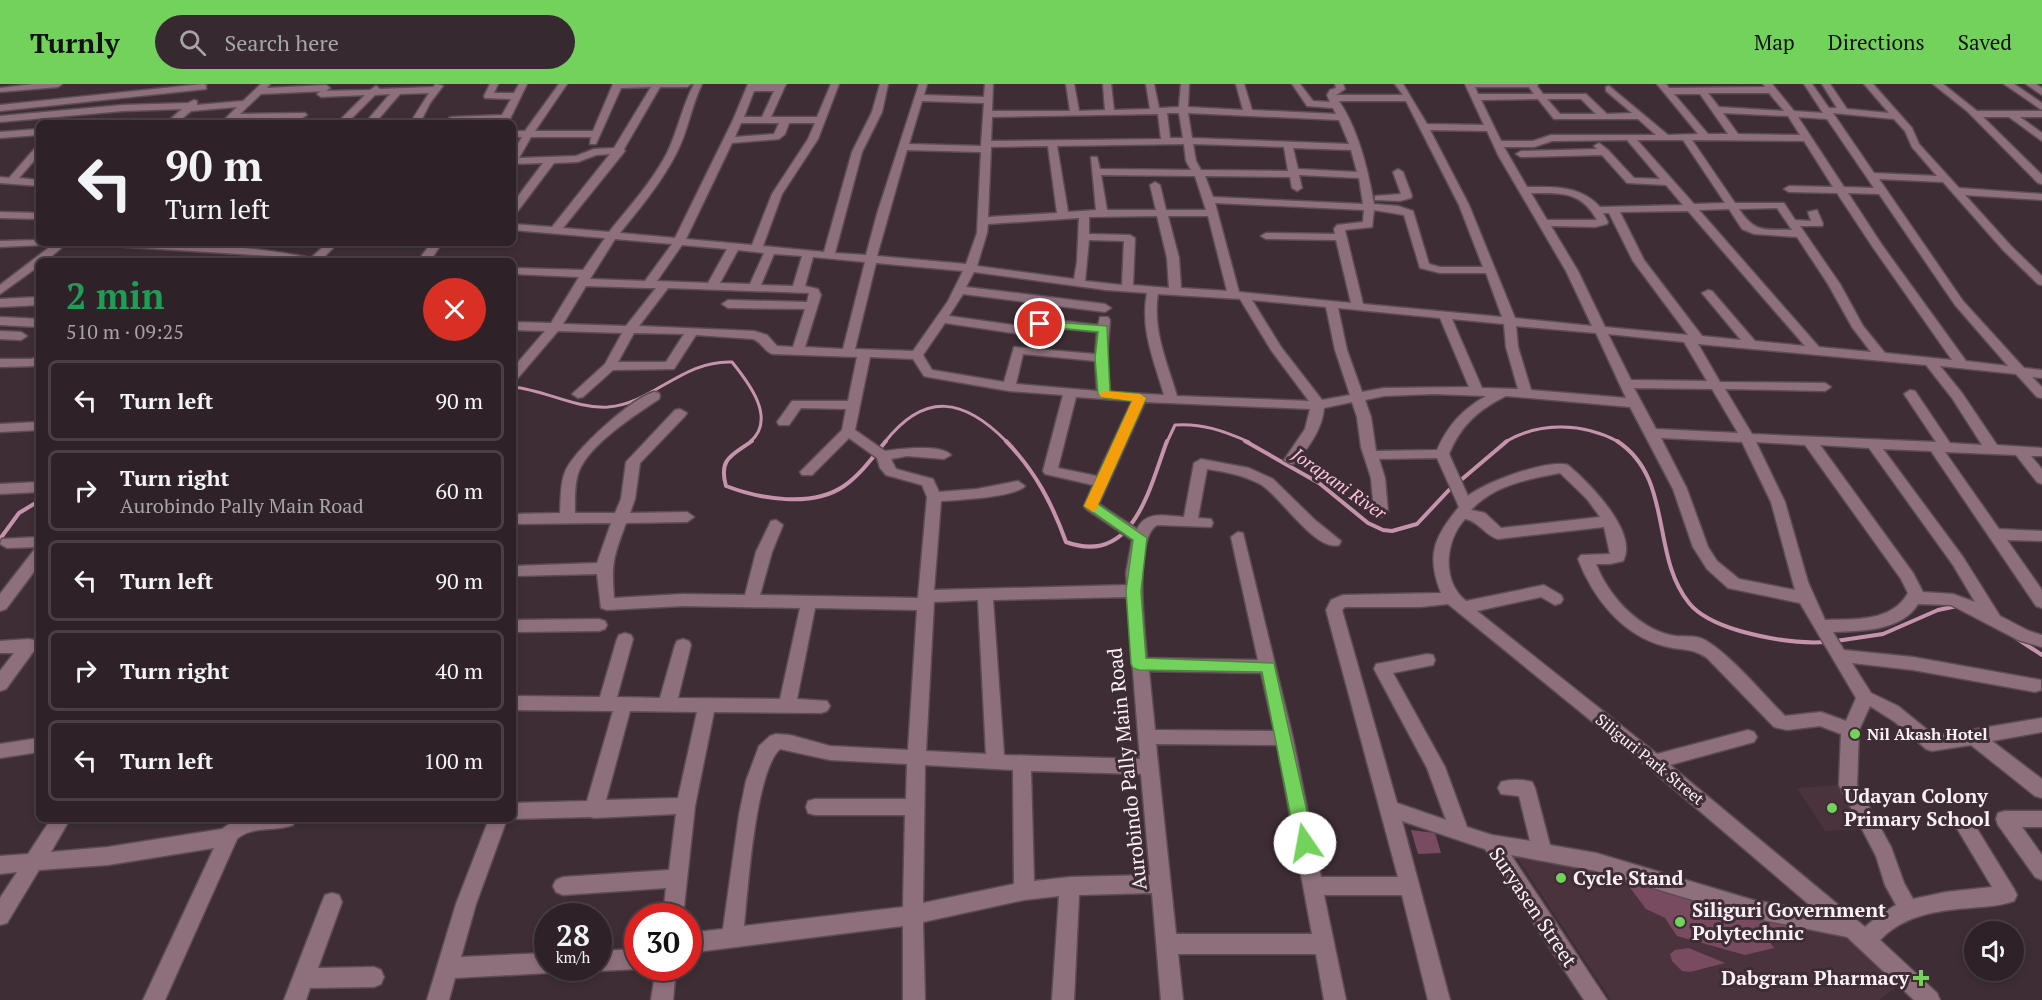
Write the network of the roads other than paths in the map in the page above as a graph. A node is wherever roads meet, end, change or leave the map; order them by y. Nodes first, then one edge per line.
1 (58, 84) edge
2 (494, 84) edge
3 (523, 84) edge
4 (563, 84) edge
5 (618, 84) edge
6 (657, 84) edge
7 (687, 84) edge
8 (698, 84) edge
9 (835, 84) edge
10 (884, 84) edge
11 (923, 84) edge
12 (989, 84) edge
13 (1070, 84) edge
14 (1107, 84) edge
15 (1150, 84) edge
16 (1185, 84) edge
17 (1240, 84) edge
18 (1296, 84) edge
19 (1339, 84) edge
20 (1399, 84) edge
21 (1469, 84) edge
22 (1513, 84) edge
23 (1533, 84) edge
24 (1572, 84) edge
25 (1808, 84) edge
26 (1826, 84) edge
27 (1868, 84) edge
28 (1937, 84) edge
29 (2008, 84) edge
30 (2030, 84) edge
31 (203, 86) edge
32 (751, 86) edge
33 (781, 86) edge
34 (263, 87) edge
35 (439, 87) edge
36 (1665, 87) edge
37 (1769, 87) edge
38 (2, 88) edge
39 (377, 88) edge
40 (1609, 89) dead end
41 (398, 91) junction
42 (1702, 91) junction
43 (323, 92) edge
44 (2042, 92) edge
45 (135, 93) junction
46 (518, 96) junction
47 (1541, 96) junction
48 (1583, 96) junction
49 (1476, 97) junction
50 (1521, 97) junction
51 (1409, 98) junction
52 (920, 99) junction
53 (989, 100) junction
54 (1335, 101) junction
55 (243, 104) junction
56 (191, 107) junction
57 (2042, 107) edge
58 (0, 108) edge
59 (123, 108) junction
60 (1158, 110) junction
61 (1184, 110) junction
62 (1716, 110) junction
63 (1844, 112) junction
64 (1075, 113) junction
65 (1110, 113) junction
66 (1829, 113) junction
67 (988, 114) junction
68 (1249, 114) junction
69 (1791, 114) junction
70 (1975, 114) junction
71 (2042, 114) edge
72 (1604, 116) junction
73 (1640, 116) junction
74 (1896, 116) junction
75 (2012, 116) junction
76 (1344, 117) junction
77 (0, 119) edge
78 (112, 120) edge
79 (175, 120) edge
80 (230, 120) edge
81 (296, 120) edge
82 (345, 120) edge
83 (373, 120) edge
84 (417, 120) edge
85 (452, 120) dead end
86 (505, 120) edge
87 (738, 120) junction
88 (765, 120) junction
89 (785, 120) junction
90 (820, 120) junction
91 (1424, 127) junction
92 (1489, 128) junction
93 (36, 132) edge
94 (516, 134) edge
95 (528, 134) junction
96 (597, 134) junction
97 (0, 135) edge
98 (1705, 137) junction
99 (1735, 137) junction
100 (1666, 138) junction
101 (1686, 138) junction
102 (1807, 138) junction
103 (2042, 138) edge
104 (1593, 139) junction
105 (1631, 139) junction
106 (729, 140) junction
107 (1166, 141) junction
108 (1189, 141) junction
109 (1052, 143) junction
110 (1288, 145) junction
111 (987, 146) junction
112 (903, 147) junction
113 (1356, 147) junction
114 (1501, 149) junction
115 (620, 151) junction
116 (36, 152) edge
117 (1605, 152) junction
118 (516, 155) edge
119 (587, 155) junction
120 (1094, 159) dead end
121 (516, 160) edge
122 (551, 160) junction
123 (2038, 171) edge
124 (1096, 172) junction
125 (1196, 172) junction
126 (1398, 172) dead end
127 (1294, 173) junction
128 (1365, 176) junction
129 (1870, 176) junction
130 (1947, 179) junction
131 (6, 180) edge
132 (2042, 181) edge
133 (36, 183) edge
134 (1668, 183) junction
135 (1155, 185) dead end
136 (1297, 188) dead end
137 (1789, 189) dead end
138 (1525, 190) junction
139 (1841, 190) junction
140 (1881, 191) junction
141 (1956, 191) junction
142 (2042, 196) edge
143 (1209, 200) junction
144 (1368, 202) junction
145 (516, 206) edge
146 (1730, 206) junction
147 (1691, 209) junction
148 (1595, 210) junction
149 (1613, 210) junction
150 (1162, 212) junction
151 (1814, 212) dead end
152 (1102, 213) junction
153 (1213, 213) junction
154 (0, 215) edge
155 (1084, 215) junction
156 (36, 216) edge
157 (1063, 216) junction
158 (982, 221) junction
159 (1544, 224) junction
160 (516, 227) edge
161 (1796, 229) junction
162 (555, 231) junction
163 (613, 236) junction
164 (1266, 236) dead end
165 (1084, 237) junction
166 (1341, 237) junction
167 (679, 242) junction
168 (36, 243) edge
169 (0, 244) edge
170 (58, 246) edge
171 (165, 246) edge
172 (222, 246) edge
173 (278, 246) edge
174 (330, 246) edge
175 (200, 248) junction
176 (734, 248) junction
177 (756, 249) junction
178 (770, 251) junction
179 (272, 253) junction
180 (808, 253) junction
181 (829, 255) junction
182 (43, 258) edge
183 (186, 258) edge
184 (297, 258) edge
185 (316, 258) edge
186 (871, 260) junction
187 (36, 263) edge
188 (970, 268) junction
189 (1490, 270) junction
190 (516, 271) edge
191 (586, 278) junction
192 (1079, 282) junction
193 (2042, 282) edge
194 (648, 285) junction
195 (664, 286) junction
196 (712, 287) junction
197 (1106, 287) junction
198 (754, 288) junction
199 (798, 289) junction
200 (1127, 289) junction
201 (959, 290) junction
202 (1153, 290) junction
203 (0, 291) edge
204 (1175, 291) junction
205 (1708, 293) dead end
206 (1239, 296) junction
207 (36, 301) edge
208 (0, 303) edge
209 (728, 304) dead end
210 (1331, 304) junction
211 (813, 306) junction
212 (1358, 307) junction
213 (1105, 308) junction
214 (1445, 317) junction
215 (942, 319) junction
216 (0, 321) edge
217 (1510, 322) junction
218 (36, 323) edge
219 (555, 327) junction
220 (516, 328) edge
221 (630, 329) junction
222 (1103, 329) junction
223 (692, 331) junction
224 (1601, 331) junction
225 (0, 335) edge
226 (21, 336) dead end
227 (1694, 340) junction
228 (1753, 346) junction
229 (798, 351) junction
230 (848, 352) junction
231 (1817, 352) junction
232 (864, 354) junction
233 (917, 355) junction
234 (1101, 358) junction
235 (1883, 359) junction
236 (36, 362) edge
237 (0, 363) edge
238 (1931, 363) junction
239 (1962, 365) junction
240 (610, 366) junction
241 (2018, 370) junction
242 (516, 372) edge
243 (2042, 374) edge
244 (1626, 384) junction
245 (1716, 386) junction
246 (1009, 387) junction
247 (1825, 387) dead end
248 (1071, 391) junction
249 (1477, 391) junction
250 (1505, 392) junction
251 (1526, 393) junction
252 (578, 394) dead end
253 (1104, 394) junction
254 (1910, 394) dead end
255 (2042, 394) edge
256 (654, 396) dead end
257 (1357, 396) junction
258 (1140, 398) junction
259 (1172, 399) junction
260 (1635, 403) junction
261 (854, 405) junction
262 (1317, 405) junction
263 (680, 414) dead end
264 (784, 422) dead end
265 (36, 426) edge
266 (0, 428) edge
267 (1652, 433) junction
268 (854, 435) junction
269 (1748, 437) junction
270 (1809, 440) junction
271 (1873, 444) junction
272 (1940, 447) junction
273 (1992, 449) junction
274 (2020, 451) junction
275 (2042, 452) edge
276 (881, 455) junction
277 (944, 455) dead end
278 (1371, 455) junction
279 (1444, 458) junction
280 (1291, 460) dead end
281 (807, 472) dead end
282 (2042, 479) edge
283 (1102, 482) junction
284 (1018, 486) dead end
285 (36, 487) edge
286 (0, 489) edge
287 (934, 497) junction
288 (1462, 505) junction
289 (1381, 512) dead end
290 (687, 517) dead end
291 (567, 518) junction
292 (621, 518) junction
293 (516, 519) edge
294 (1610, 521) junction
295 (1190, 522) junction
296 (1206, 523) dead end
297 (776, 525) dead end
298 (1994, 534) junction
299 (2042, 536) edge
300 (1138, 537) junction
301 (1238, 537) dead end
302 (1334, 541) dead end
303 (36, 542) edge
304 (8, 543) dead end
305 (36, 558) edge
306 (604, 568) junction
307 (516, 571) edge
308 (2034, 580) edge
309 (1134, 591) junction
310 (985, 593) junction
311 (1806, 598) junction
312 (1914, 598) junction
313 (1555, 599) dead end
314 (926, 600) junction
315 (751, 601) junction
316 (810, 601) junction
317 (2042, 602) edge
318 (1456, 603) junction
319 (0, 605) edge
320 (1994, 619) junction
321 (599, 625) dead end
322 (516, 626) edge
323 (1822, 628) junction
324 (625, 639) dead end
325 (2042, 641) edge
326 (683, 645) dead end
327 (34, 646) edge
328 (0, 647) edge
329 (1838, 655) junction
330 (1427, 660) dead end
331 (1139, 664) junction
332 (1268, 667) junction
333 (0, 684) edge
334 (2035, 685) dead end
335 (1865, 698) junction
336 (516, 703) edge
337 (615, 703) junction
338 (788, 704) junction
339 (668, 705) junction
340 (707, 705) junction
341 (821, 706) dead end
342 (2042, 725) edge
343 (1850, 729) junction
344 (1147, 737) junction
345 (1748, 737) dead end
346 (1284, 738) junction
347 (1975, 738) junction
348 (36, 745) edge
349 (0, 751) edge
350 (918, 758) junction
351 (995, 762) junction
352 (1654, 762) junction
353 (1022, 763) junction
354 (1149, 767) junction
355 (1507, 788) dead end
356 (2042, 790) edge
357 (686, 806) junction
358 (815, 807) dead end
359 (914, 807) junction
360 (1389, 808) junction
361 (594, 810) junction
362 (516, 811) edge
363 (2042, 819) edge
364 (59, 822) edge
365 (265, 822) edge
366 (497, 822) edge
367 (1964, 825) dead end
368 (1460, 832) junction
369 (227, 837) junction
370 (1492, 843) junction
371 (1542, 850) junction
372 (35, 862) junction
373 (0, 865) edge
374 (2042, 871) edge
375 (678, 878) junction
376 (1161, 884) junction
377 (563, 886) dead end
378 (1070, 886) junction
379 (1313, 886) junction
380 (1410, 886) junction
381 (1024, 891) junction
382 (332, 902) dead end
383 (675, 903) edge
384 (1909, 910) junction
385 (912, 915) junction
386 (0, 916) edge
387 (1859, 935) junction
388 (732, 938) junction
389 (702, 941) edge
390 (1167, 944) junction
391 (1325, 944) junction
392 (534, 964) edge
393 (447, 968) junction
394 (374, 977) dead end
395 (303, 978) junction
396 (664, 981) edge
397 (1921, 998) edge
398 (154, 1000) edge
399 (295, 1000) edge
400 (438, 1000) edge
401 (662, 1000) edge
402 (914, 1000) edge
403 (1063, 1000) edge
404 (1172, 1000) edge
405 (1335, 1000) edge
406 (1439, 1000) edge
407 (1596, 1000) edge

1 - 38 street
2 - 46 street
3 - 46 street
4 - 95 street
5 - 6 street
5 - 96 street
6 - 7 street
6 - 115 street
8 - 163 street
9 - 90 street
10 - 181 street
11 - 52 street
12 - 53 street
13 - 64 street
14 - 65 street
15 - 60 street
16 - 61 street
17 - 68 street
18 - 54 street
19 - 54 street
20 - 51 street
21 - 22 street
21 - 49 street
22 - 23 street
22 - 50 street
23 - 47 street
24 - 48 street
25 - 66 street
26 - 63 street
27 - 74 street
28 - 70 street
29 - 57 street
30 - 44 street
31 - 45 street
31 - 56 street
32 - 33 street
32 - 87 street
33 - 88 street
34 - 43 street
34 - 55 street
35 - 41 street
35 - 84 street
36 - 42 street
36 - 98 street
37 - 42 street
37 - 69 street
39 - 41 street
39 - 43 street
39 - 82 street
40 - 73 street
41 - 83 street
42 - 62 street
45 - 58 street
45 - 59 street
46 - 86 street
47 - 48 street
47 - 50 street
47 - 72 street
48 - 72 street
49 - 50 street
49 - 92 street
51 - 54 street
51 - 91 street
52 - 53 street
52 - 112 street
53 - 67 street
54 - 76 street
55 - 56 street
55 - 80 street
56 - 59 street
56 - 79 street
59 - 77 street
59 - 78 street
60 - 61 street
60 - 65 street
60 - 107 street
61 - 68 street
61 - 108 street
62 - 69 street
62 - 99 street
63 - 66 street
63 - 74 street
64 - 65 street
64 - 67 street
66 - 69 street
66 - 129 street
67 - 111 street
68 - 76 street
69 - 102 street
70 - 75 street
70 - 123 street
71 - 75 street
72 - 73 street
73 - 100 street
74 - 130 street
75 - 103 street
76 - 113 street
80 - 81 street
85 - 86 street
87 - 88 street
87 - 106 street
88 - 89 street
89 - 90 street
89 - 106 street
90 - 177 street
91 - 92 street
91 - 189 street
92 - 114 street
93 - 97 street
94 - 95 street
95 - 96 street
95 - 118 street
96 - 119 street
98 - 99 street
98 - 101 street
99 - 102 street
100 - 101 street
100 - 105 street
101 - 146 street
102 - 139 street
104 - 105 street
104 - 114 street
104 - 117 street
105 - 134 street
106 - 167 street
107 - 108 street
107 - 109 street
108 - 110 street
108 - 125 street
109 - 111 street
109 - 157 street
110 - 113 street
110 - 127 street
111 - 112 street
111 - 158 street
112 - 186 street
113 - 128 street
114 - 117 street
114 - 138 street
115 - 119 street
115 - 162 street
116 - 131 street
117 - 134 street
119 - 122 street
120 - 124 street
121 - 122 street
122 - 145 street
123 - 132 street
124 - 125 street
124 - 152 street
125 - 127 street
125 - 143 street
126 - 144 street
127 - 128 street
127 - 136 street
128 - 144 street
129 - 130 street
129 - 140 street
130 - 141 street
131 - 133 street
134 - 147 street
135 - 150 street
137 - 139 street
138 - 148 street
138 - 159 street
139 - 140 street
139 - 239 street
140 - 241 street
141 - 142 street
141 - 193 street
143 - 144 street
143 - 153 street
144 - 166 street
144 - 189 street
146 - 147 street
146 - 161 street
146 - 161 street
147 - 149 street
147 - 231 street
148 - 149 street
148 - 159 street
149 - 227 street
150 - 152 street
150 - 153 street
150 - 204 street
151 - 161 street
152 - 155 street
153 - 206 street
154 - 156 street
155 - 157 street
155 - 165 street
157 - 158 street
158 - 188 street
159 - 224 street
160 - 162 street
161 - 235 street
162 - 163 street
163 - 167 street
163 - 191 street
164 - 166 street
165 - 192 street
165 - 200 street
166 - 212 street
167 - 176 street
167 - 194 street
168 - 169 street
170 - 182 street
171 - 175 street
172 - 175 street
172 - 179 street
173 - 179 street
174 - 185 street
175 - 183 street
176 - 177 street
176 - 196 street
177 - 178 street
178 - 180 street
178 - 198 street
179 - 184 street
180 - 181 street
180 - 199 street
181 - 186 street
186 - 188 street
186 - 230 street
187 - 203 street
188 - 192 street
188 - 201 street
189 - 217 street
190 - 191 street
191 - 194 street
191 - 219 street
192 - 197 street
194 - 195 street
195 - 196 street
195 - 221 street
196 - 198 street
197 - 200 street
197 - 213 street
198 - 199 street
199 - 211 street
200 - 202 street
201 - 213 street
201 - 215 street
202 - 204 street
202 - 259 street
204 - 206 street
205 - 228 street
206 - 210 street
206 - 262 street
207 - 208 street
209 - 211 street
210 - 212 street
210 - 257 street
211 - 229 street
212 - 214 street
213 - 222 street
214 - 217 street
214 - 249 street
215 - 222 street
215 - 233 street
216 - 218 street
217 - 224 street
217 - 251 street
219 - 220 street
219 - 221 street
219 - 242 street
221 - 223 street
221 - 240 street
222 - 234 street
223 - 229 street
223 - 240 street
224 - 227 street
224 - 244 street
225 - 226 street
227 - 228 street
227 - 245 street
228 - 231 street
229 - 230 street
230 - 232 street
231 - 235 street
232 - 233 street
232 - 261 street
233 - 246 street
234 - 246 street
234 - 253 street
235 - 238 street
236 - 237 street
238 - 239 street
238 - 273 street
239 - 241 street
240 - 252 street
241 - 243 street
241 - 255 street
244 - 245 street
244 - 260 street
245 - 247 street
245 - 269 street
246 - 248 street
248 - 253 street
248 - 283 street
249 - 250 street
249 - 257 street
250 - 251 street
250 - 279 street
251 - 260 street
253 - 258 street
254 - 272 street
256 - 291 street
257 - 262 street
257 - 278 street
258 - 259 street
258 - 283 street
259 - 262 street
260 - 267 street
261 - 264 street
261 - 268 street
262 - 280 street
263 - 292 street
265 - 266 street
267 - 269 street
267 - 311 street
268 - 276 street
268 - 281 street
269 - 270 street
269 - 311 street
270 - 271 street
270 - 312 street
271 - 272 street
271 - 320 street
272 - 273 street
272 - 298 street
273 - 274 street
274 - 275 street
274 - 282 street
276 - 277 street
276 - 287 street
278 - 279 street
278 - 289 street
279 - 288 street
283 - 300 street
284 - 287 street
285 - 286 street
287 - 314 street
288 - 294 street
288 - 294 street
288 - 318 street
290 - 292 street
291 - 292 street
291 - 293 street
292 - 306 street
294 - 343 street
295 - 296 street
295 - 300 street
295 - 302 street
297 - 315 street
298 - 299 street
298 - 308 street
300 - 309 street, Aurobindo Pally Main Road
301 - 332 street
303 - 304 street
305 - 319 street
306 - 307 street
306 - 315 street
308 - 317 street
309 - 310 street
309 - 331 street, Aurobindo Pally Main Road
310 - 314 street
310 - 351 street
311 - 323 street
312 - 320 street
312 - 323 street
313 - 318 street
314 - 316 street
314 - 350 street
315 - 316 street
316 - 338 street
318 - 352 street, Siliguri Park Street
318 - 360 street
320 - 325 street
321 - 322 street
323 - 329 street
324 - 337 street
326 - 339 street
327 - 328 street
327 - 333 street
329 - 334 street
329 - 335 street
330 - 368 street
331 - 332 street
331 - 344 street, Aurobindo Pally Main Road
332 - 346 street
335 - 343 street
335 - 347 street
336 - 337 street
337 - 339 street
337 - 361 street
338 - 340 street
338 - 341 street
339 - 340 street
340 - 357 street
342 - 347 street
343 - 384 street
344 - 346 street
344 - 354 street, Aurobindo Pally Main Road
345 - 352 street
346 - 379 street
347 - 356 street
348 - 349 street
350 - 351 street
350 - 359 street
350 - 388 street
351 - 353 street
352 - 387 street, Siliguri Park Street
353 - 354 street
353 - 381 street
354 - 376 street, Aurobindo Pally Main Road
355 - 371 street
357 - 361 street
357 - 375 street
358 - 359 street
359 - 385 street
360 - 368 street, Suryasen Street
360 - 380 street
361 - 362 street
363 - 374 street
364 - 372 street
365 - 369 street
366 - 393 street
367 - 384 street
368 - 370 street, Suryasen Street
369 - 372 street
369 - 398 street
370 - 371 street
370 - 407 street, Suryasen Street
371 - 387 street
372 - 373 street
372 - 386 street
375 - 377 street
375 - 383 street
376 - 378 street
376 - 390 street, Aurobindo Pally Main Road
378 - 381 street
378 - 403 street
379 - 380 street
379 - 391 street
380 - 406 street
381 - 385 street
382 - 395 street
384 - 387 street
385 - 388 street
385 - 402 street
387 - 397 street, Siliguri Park Street
388 - 389 street
390 - 391 street
390 - 404 street, Aurobindo Pally Main Road
391 - 405 street
392 - 393 street
393 - 400 street
394 - 395 street
395 - 399 street
396 - 401 street

